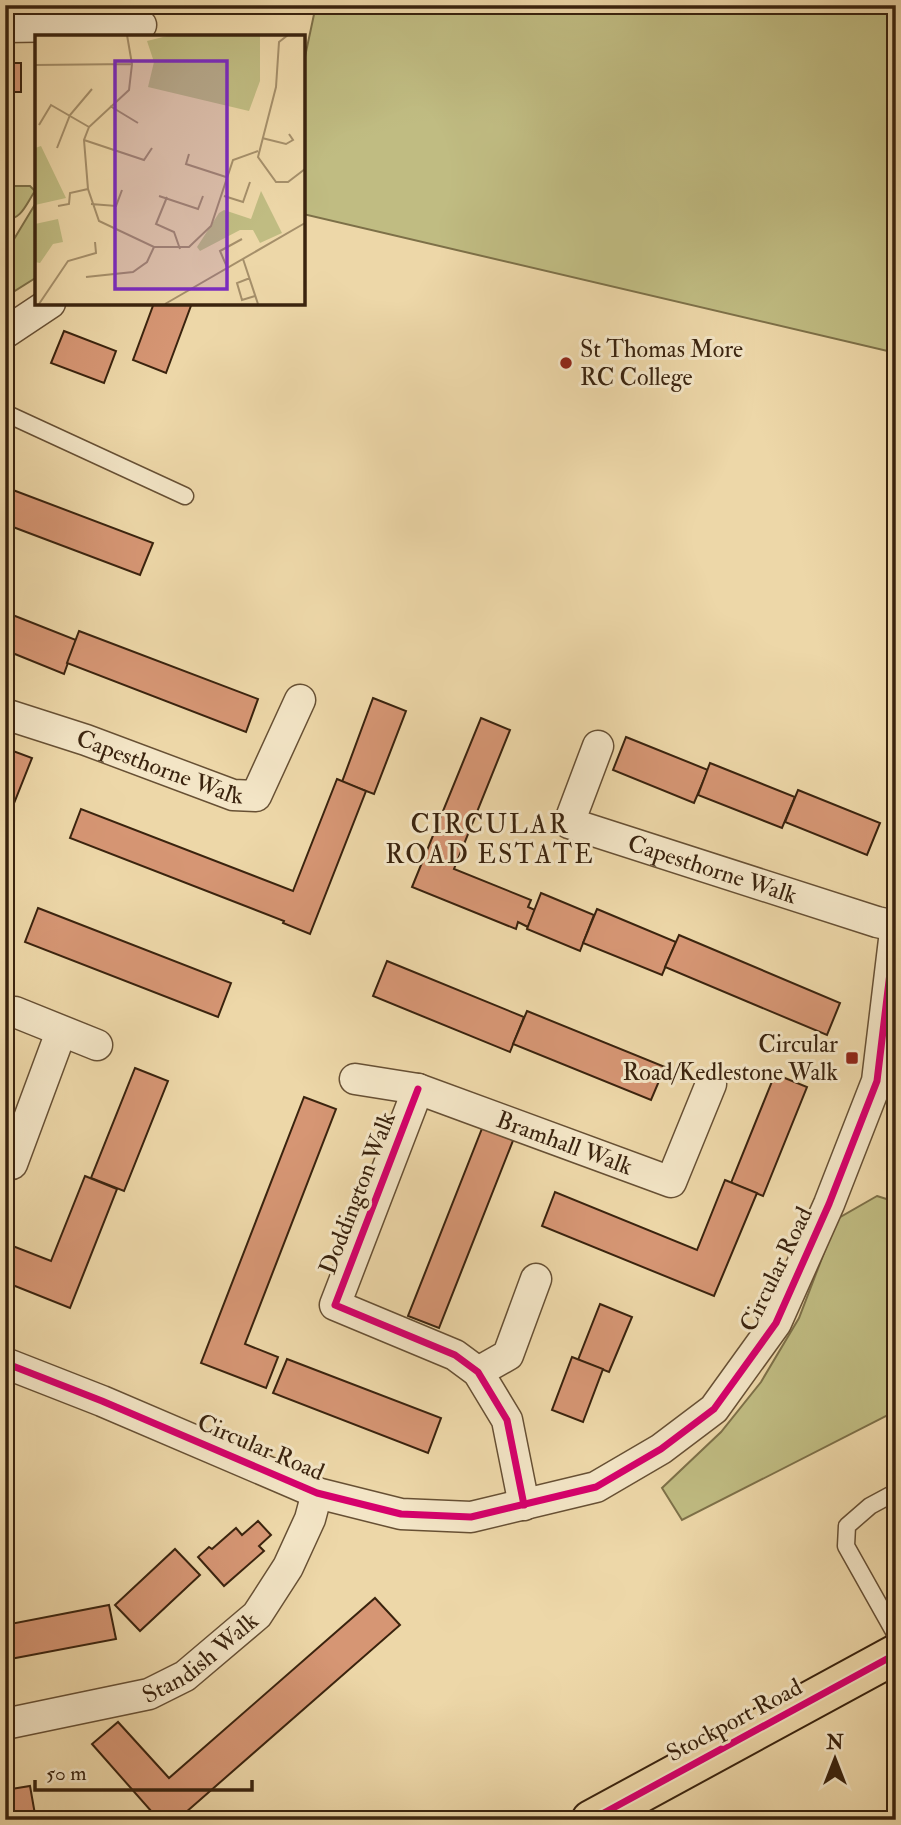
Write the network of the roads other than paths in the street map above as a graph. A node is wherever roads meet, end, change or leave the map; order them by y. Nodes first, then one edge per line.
1 (140, 22) edge
2 (5, 27) edge
3 (48, 304) edge
4 (5, 333) edge
5 (5, 413) edge
6 (185, 496) dead end
7 (300, 700) dead end
8 (5, 714) edge
9 (598, 746) dead end
10 (895, 924) edge
11 (15, 1012) dead end
12 (61, 1032) junction
13 (97, 1045) dead end
14 (355, 1079) dead end
15 (711, 1084) dead end
16 (887, 1084) edge
17 (418, 1089) junction
18 (5, 1164) edge
19 (536, 1279) dead end
20 (5, 1363) edge
21 (478, 1372) junction
22 (896, 1492) edge
23 (317, 1493) junction
24 (524, 1505) junction
25 (896, 1635) edge
26 (896, 1654) edge
27 (5, 1724) edge
28 (591, 1820) edge

1 - 2 street
3 - 4 street
5 - 6 lane
7 - 8 street, Capesthorne Walk
9 - 10 street, Capesthorne Walk
10 - 16 street, Circular Road
11 - 12 street
12 - 13 street
12 - 18 street
14 - 17 street, Bramhall Walk
15 - 17 street, Bramhall Walk
16 - 24 street, Circular Road
17 - 21 street, Doddington Walk
19 - 21 street
20 - 23 street, Circular Road
21 - 24 street, Doddington Walk
22 - 25 lane
23 - 24 street, Circular Road
23 - 27 street, Standish Walk
26 - 28 highway, Stockport Road

